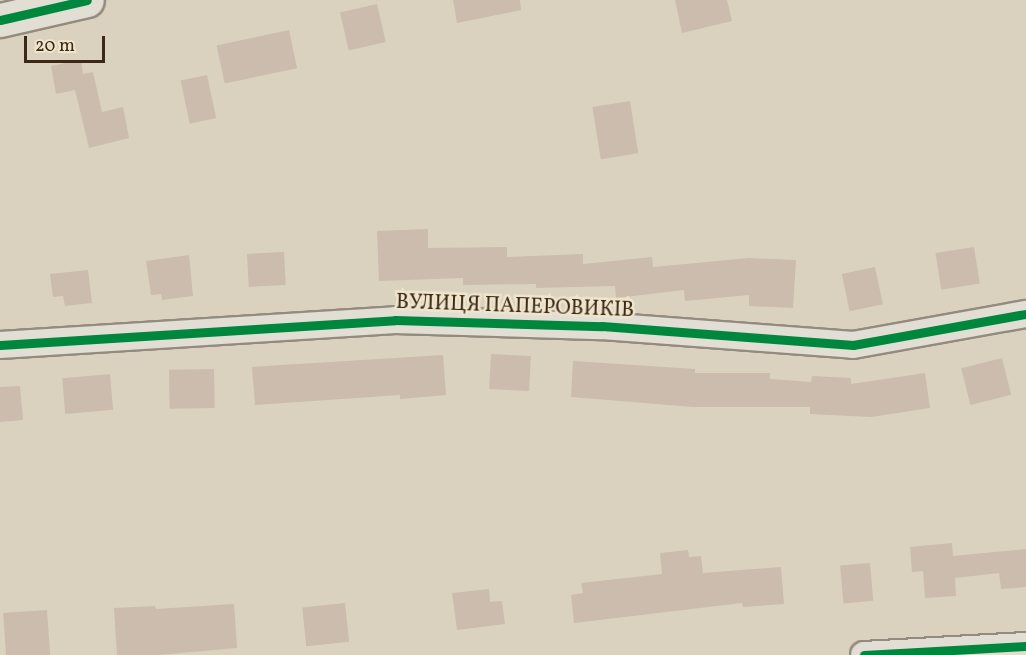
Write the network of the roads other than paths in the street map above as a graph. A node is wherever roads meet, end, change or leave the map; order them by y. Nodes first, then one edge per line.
1 (87, 0) edge
2 (0, 20) edge
3 (1026, 314) edge
4 (0, 345) edge
5 (1026, 646) edge
6 (864, 655) edge

1 - 2 street
3 - 4 street, ВУЛИЦЯ ПАПЕРОВИКІВ
5 - 6 street

